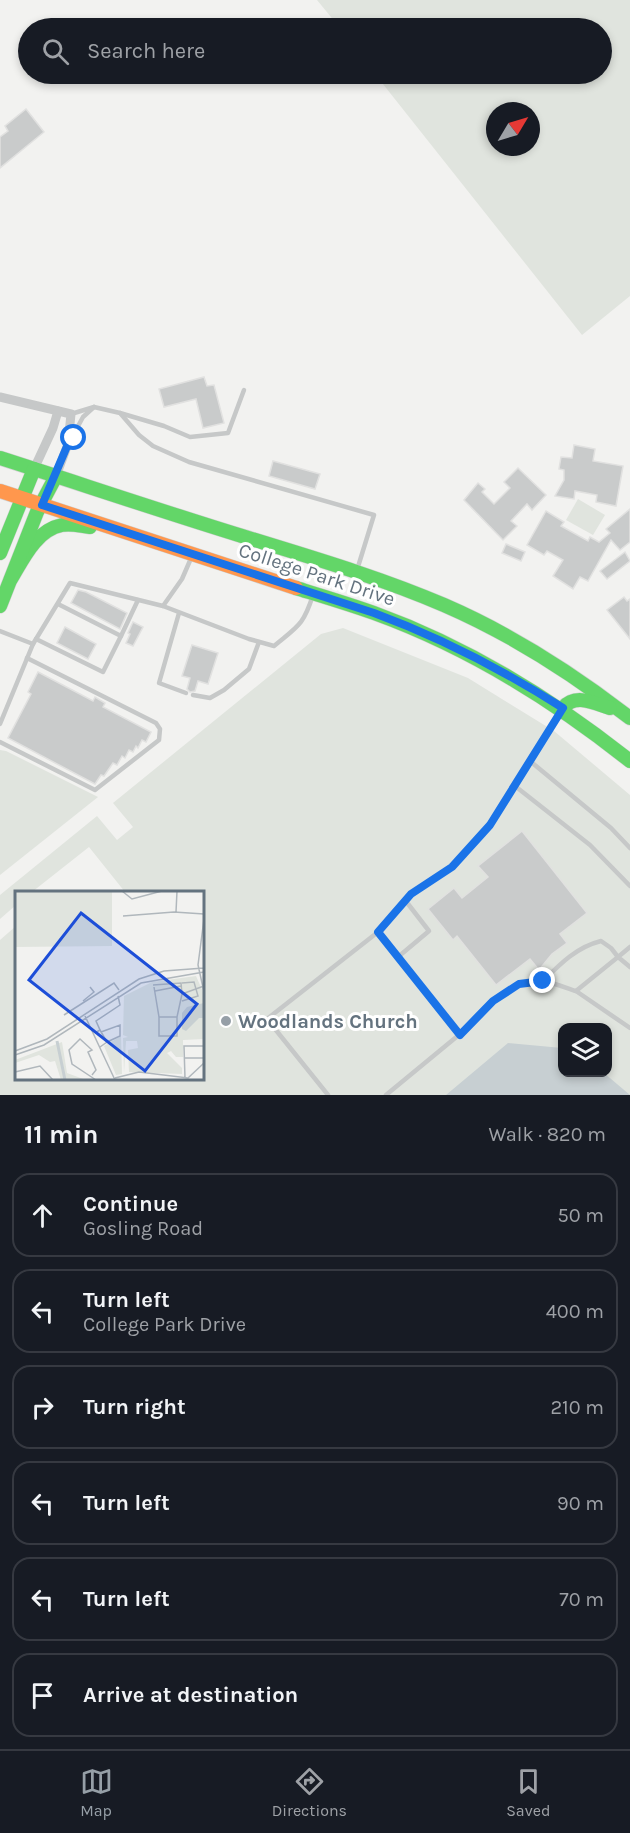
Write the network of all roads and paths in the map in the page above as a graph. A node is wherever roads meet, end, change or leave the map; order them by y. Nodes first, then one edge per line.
1 (244, 390) dead end
2 (0, 397) edge
3 (94, 407) junction
4 (58, 411) junction
5 (120, 413) junction
6 (71, 414) junction
7 (68, 444) junction
8 (0, 458) edge
9 (34, 469) junction
10 (56, 476) junction
11 (0, 491) edge
12 (23, 499) junction
13 (42, 505) junction
14 (117, 529) junction
15 (0, 553) edge
16 (193, 554) junction
17 (356, 572) junction
18 (11, 579) junction
19 (314, 593) junction
20 (138, 600) junction
21 (57, 604) junction
22 (0, 606) edge
23 (163, 606) junction
24 (179, 613) junction
25 (0, 632) edge
26 (121, 636) junction
27 (36, 639) junction
28 (259, 642) junction
29 (33, 644) junction
30 (27, 658) junction
31 (186, 693) dead end
32 (193, 695) dead end
33 (563, 708) junction
34 (628, 717) edge
35 (0, 724) edge
36 (0, 742) edge
37 (530, 761) junction
38 (630, 761) edge
39 (515, 786) junction
40 (630, 848) edge
41 (630, 886) edge
42 (405, 900) junction
43 (378, 932) junction
44 (630, 947) edge
45 (398, 957) junction
46 (618, 957) junction
47 (630, 967) edge
48 (543, 981) junction
49 (576, 992) junction
50 (630, 1028) edge
51 (460, 1035) junction
52 (328, 1095) edge
53 (386, 1095) edge

1 - 5 lane
2 - 4 street
3 - 5 lane
3 - 6 lane
3 - 7 lane
4 - 6 street
4 - 9 street
5 - 17 lane
6 - 7 street
7 - 10 street
8 - 9 main road, College Park Drive
9 - 10 main road, College Park Drive
9 - 12 main road
10 - 13 main road
10 - 17 main road, College Park Drive
11 - 12 main road, College Park Drive
12 - 13 main road, College Park Drive
12 - 15 main road
13 - 14 main road, College Park Drive
13 - 18 main road
14 - 16 main road, College Park Drive
14 - 18 main road
16 - 19 main road, College Park Drive
16 - 23 lane
17 - 34 main road, College Park Drive
18 - 22 main road
19 - 28 lane
19 - 33 main road, College Park Drive
20 - 21 lane
20 - 23 lane
20 - 26 lane
21 - 26 lane
21 - 27 lane
23 - 24 lane
24 - 28 lane
24 - 31 lane
25 - 29 lane
26 - 27 lane
27 - 29 lane
28 - 32 lane
29 - 30 lane
30 - 35 lane
30 - 36 lane
33 - 34 main road
33 - 37 lane
33 - 38 main road, College Park Drive
37 - 39 lane
37 - 40 lane
39 - 41 lane
39 - 42 lane
42 - 43 lane
42 - 45 lane
43 - 45 lane
43 - 52 lane
44 - 46 lane
45 - 51 lane
46 - 47 lane
46 - 48 lane
46 - 49 lane
48 - 49 lane
48 - 51 lane
49 - 50 lane
51 - 53 lane

